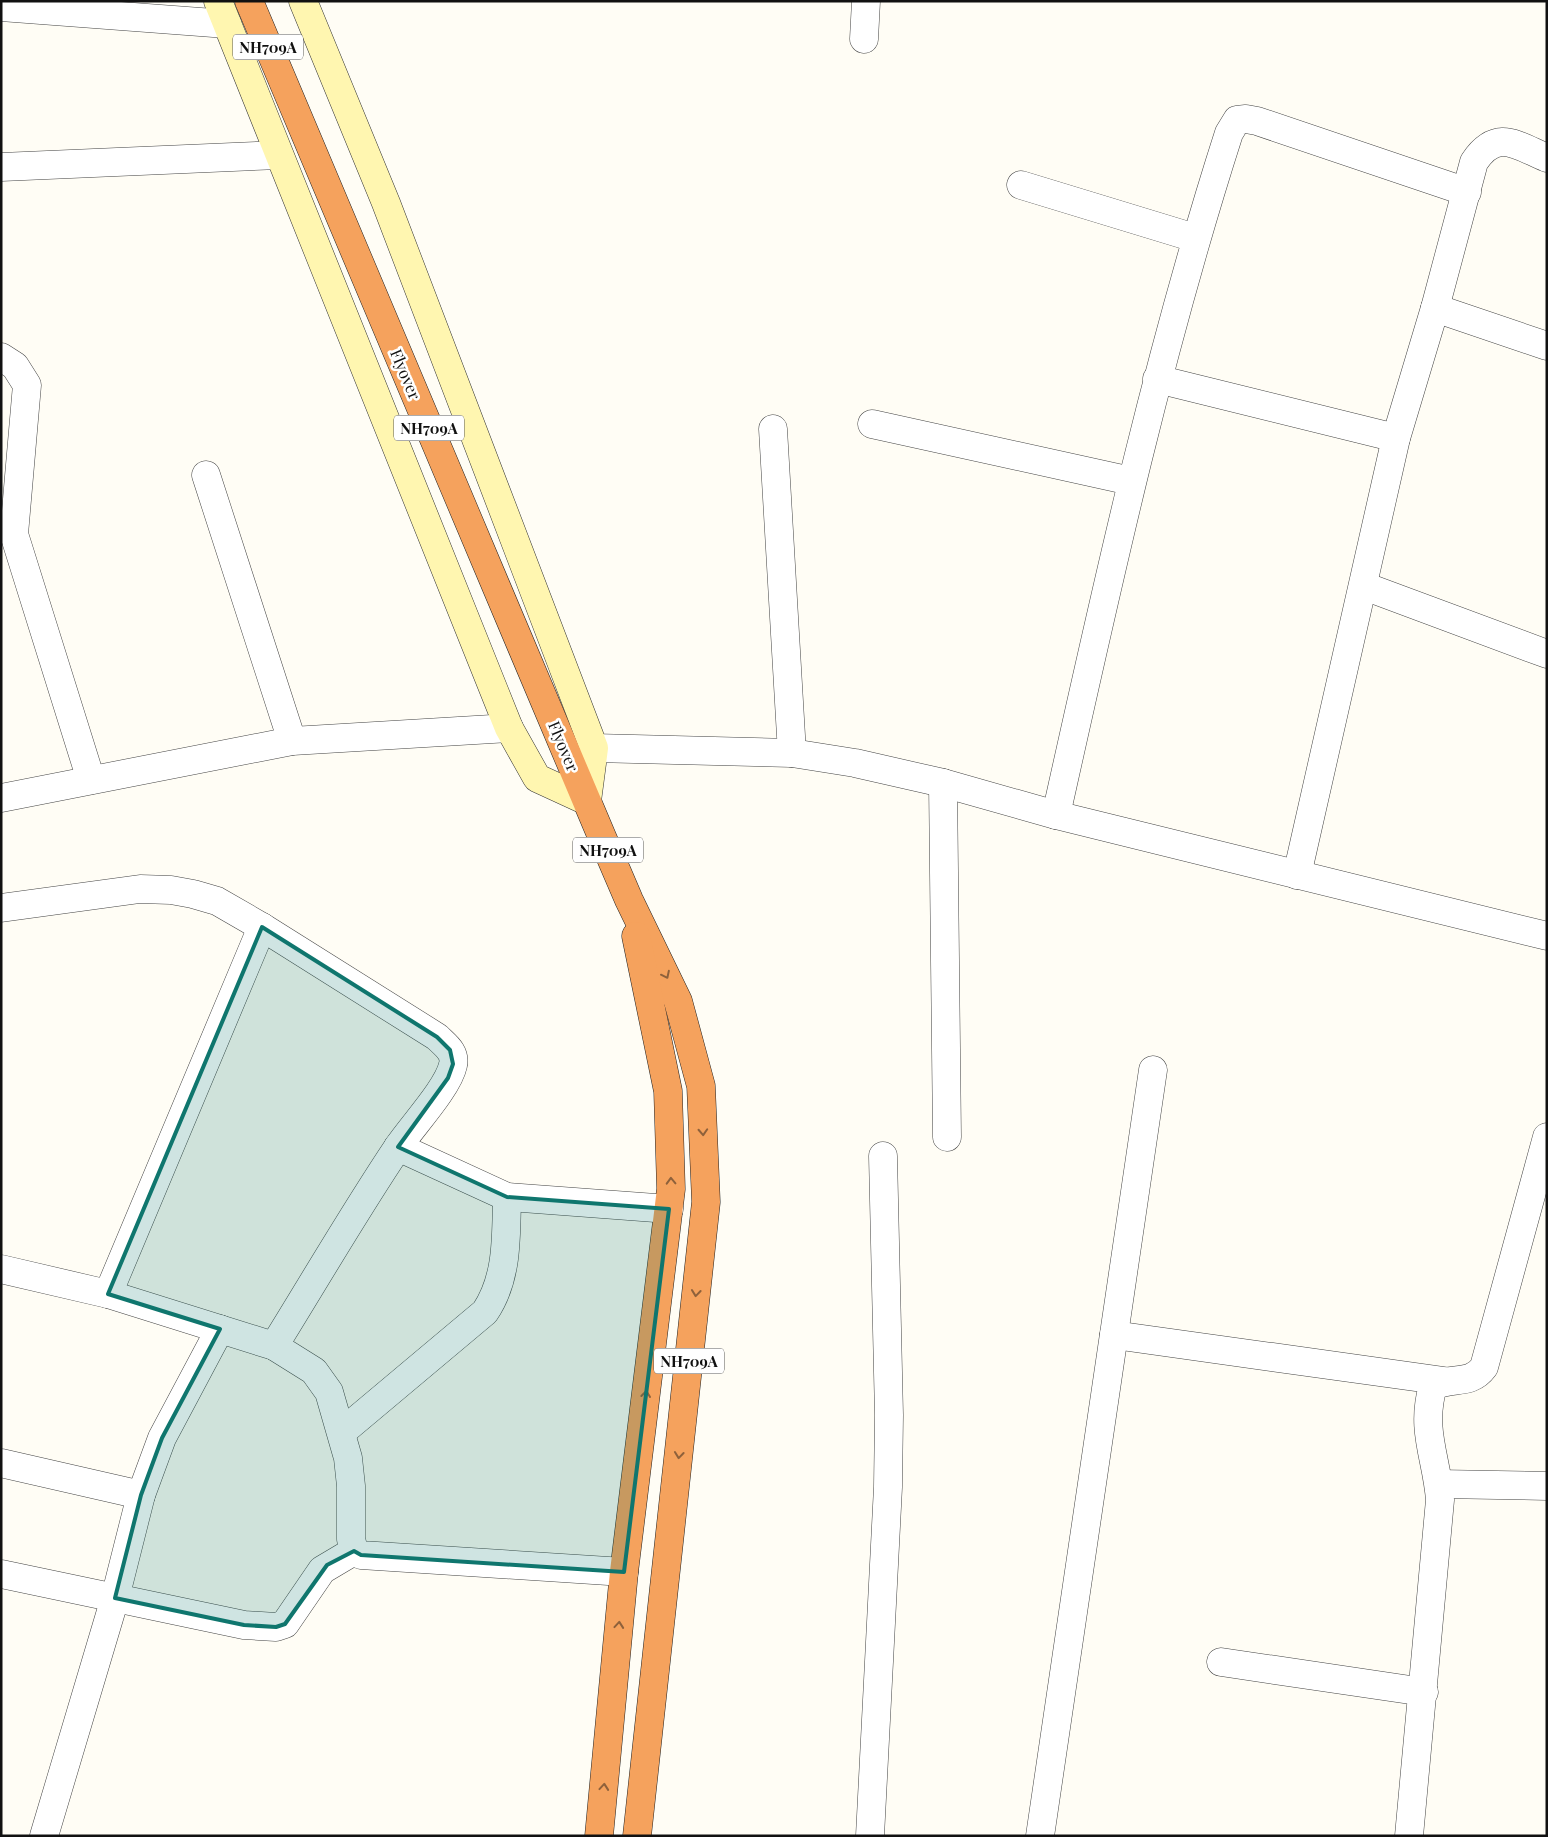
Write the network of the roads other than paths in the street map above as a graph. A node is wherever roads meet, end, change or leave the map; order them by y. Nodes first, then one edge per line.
1 (249, 1) edge
2 (303, 1) edge
3 (866, 1) edge
4 (1, 7) edge
5 (223, 13) edge
6 (864, 39) dead end
7 (279, 155) junction
8 (1547, 158) edge
9 (1, 167) edge
10 (1021, 185) dead end
11 (1467, 192) junction
12 (1195, 238) junction
13 (1435, 308) junction
14 (1547, 346) edge
15 (1, 358) edge
16 (1157, 379) junction
17 (872, 424) dead end
18 (773, 429) dead end
19 (1396, 438) junction
20 (206, 475) dead end
21 (1131, 481) junction
22 (7, 535) edge
23 (1364, 586) junction
24 (1547, 654) edge
25 (509, 728) junction
26 (292, 741) junction
27 (594, 748) junction
28 (792, 753) junction
29 (91, 780) junction
30 (943, 783) junction
31 (1, 798) edge
32 (587, 801) junction
33 (1056, 814) junction
34 (1297, 875) junction
35 (629, 900) junction
36 (1, 908) edge
37 (262, 927) junction
38 (1547, 936) edge
39 (1153, 1070) dead end
40 (947, 1137) dead end
41 (1547, 1137) edge
42 (398, 1147) junction
43 (883, 1156) dead end
44 (507, 1197) junction
45 (669, 1208) junction
46 (1, 1269) edge
47 (108, 1294) junction
48 (220, 1329) junction
49 (1114, 1335) junction
50 (274, 1346) junction
51 (1444, 1380) junction
52 (342, 1432) junction
53 (1, 1463) edge
54 (1439, 1484) junction
55 (1547, 1486) edge
56 (141, 1495) junction
57 (354, 1551) junction
58 (624, 1572) junction
59 (1, 1574) edge
60 (115, 1598) junction
61 (1221, 1662) dead end
62 (1424, 1692) junction
63 (44, 1836) edge
64 (599, 1836) edge
65 (637, 1836) edge
66 (870, 1836) edge
67 (1040, 1836) edge
68 (1408, 1836) edge

1 - 32 highway, Flyover / NH709A
2 - 27 street
3 - 6 street
4 - 5 street
5 - 7 street
7 - 9 street
7 - 25 street
8 - 11 street
10 - 12 street
11 - 12 street
11 - 13 street
12 - 16 street
13 - 14 street
13 - 19 street
15 - 22 street
16 - 19 street
16 - 21 street
17 - 21 street
18 - 28 street
19 - 23 street
20 - 26 street
21 - 33 street
22 - 29 street
23 - 24 street
23 - 34 street
25 - 26 street
25 - 32 street
26 - 29 street
27 - 28 street
27 - 32 street
28 - 30 street
29 - 31 street
30 - 33 street
30 - 40 street
32 - 35 highway, NH709A
33 - 34 street
34 - 38 street
45 -> 35 highway, NH709A
35 -> 65 highway, NH709A
36 - 37 street
37 - 42 street
37 - 47 street
39 - 49 street
41 - 51 street
42 - 44 street
42 - 50 street
43 - 66 street
44 - 45 street
44 - 52 street
58 -> 45 highway, NH709A
46 - 47 street
47 - 48 street
48 - 50 street
48 - 56 street
49 - 51 street
49 - 67 street
50 - 52 street
51 - 54 street
52 - 57 street
53 - 56 street
54 - 55 street
54 - 62 street
56 - 60 street
57 - 58 street
57 - 60 street
64 -> 58 highway, NH709A
59 - 60 street
60 - 63 street
61 - 62 street
62 - 68 street

